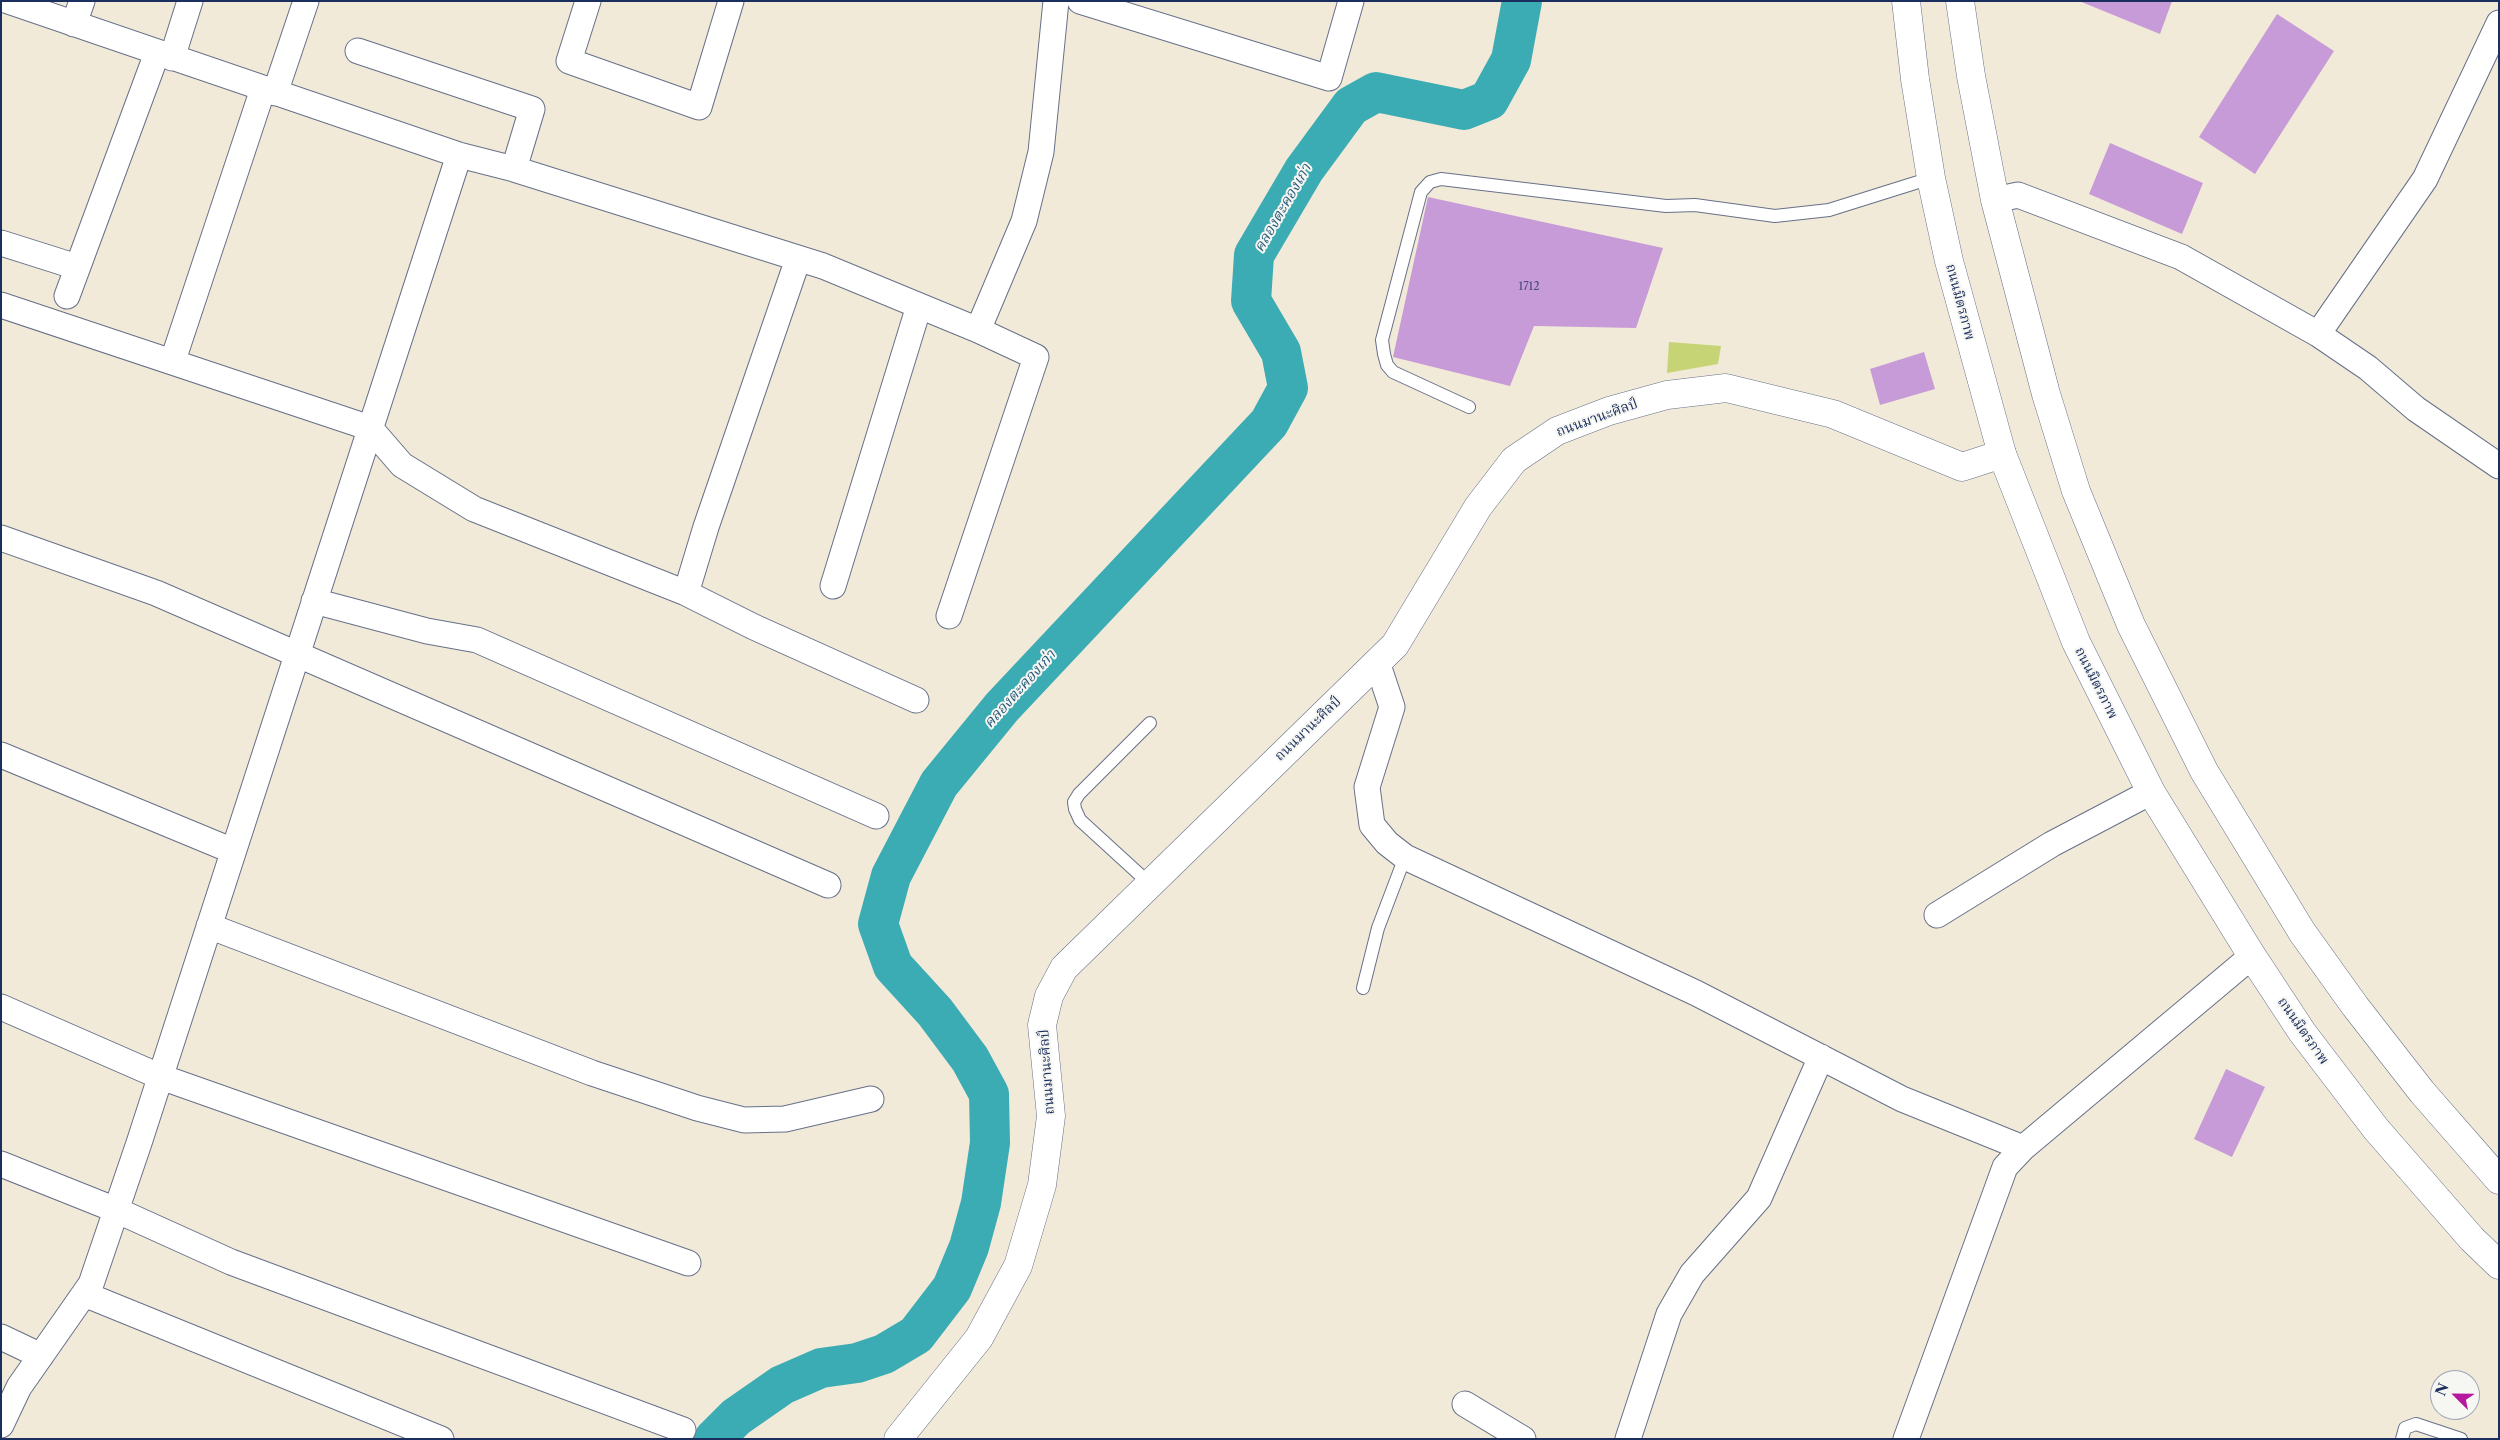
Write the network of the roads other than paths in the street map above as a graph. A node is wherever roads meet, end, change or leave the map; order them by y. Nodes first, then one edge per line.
1 (8, 1) edge
2 (82, 1) edge
3 (190, 1) edge
4 (306, 1) edge
5 (588, 1) edge
6 (731, 1) edge
7 (1056, 1) edge
8 (1080, 1) edge
9 (1351, 1) edge
10 (1906, 1) edge
11 (1960, 1) edge
12 (2499, 23) edge
13 (74, 24) junction
14 (358, 50) dead end
15 (164, 55) junction
16 (269, 91) junction
17 (459, 155) junction
18 (514, 169) junction
19 (1931, 178) junction
20 (1995, 200) junction
21 (1, 243) edge
22 (798, 259) junction
23 (77, 267) junction
24 (67, 296) dead end
25 (1, 304) edge
26 (919, 306) junction
27 (978, 330) junction
28 (2318, 334) junction
29 (176, 351) dead end
30 (1469, 407) dead end
31 (370, 428) junction
32 (2002, 454) junction
33 (2499, 466) edge
34 (1, 538) edge
35 (833, 586) dead end
36 (686, 593) junction
37 (314, 600) junction
38 (949, 616) dead end
39 (297, 653) junction
40 (1377, 662) junction
41 (916, 700) dead end
42 (1150, 723) dead end
43 (1, 755) edge
44 (2151, 792) junction
45 (876, 816) dead end
46 (233, 851) junction
47 (1405, 857) junction
48 (1150, 884) junction
49 (828, 885) dead end
50 (1938, 915) dead end
51 (209, 926) junction
52 (2252, 956) junction
53 (1363, 988) dead end
54 (1, 1007) edge
55 (1820, 1057) junction
56 (160, 1076) junction
57 (871, 1099) dead end
58 (2023, 1148) junction
59 (1, 1164) edge
60 (2499, 1180) edge
61 (116, 1210) junction
62 (688, 1264) dead end
63 (2499, 1265) edge
64 (84, 1294) junction
65 (1, 1337) edge
66 (41, 1356) junction
67 (1465, 1404) dead end
68 (1, 1425) edge
69 (683, 1430) dead end
70 (440, 1439) edge
71 (898, 1439) edge
72 (1524, 1439) edge
73 (1628, 1439) edge
74 (1906, 1439) edge
75 (2402, 1439) edge
76 (2461, 1439) edge

1 - 13 street
2 - 13 street
3 - 15 street
4 - 16 street
5 - 6 street
7 - 27 street
8 - 9 street
10 - 19 main road, ถนนมิตรภาพ
11 - 20 main road
12 - 28 street
13 - 15 street
14 - 18 street
15 - 16 street
15 - 23 street
16 - 17 street
16 - 29 street
17 - 18 street
17 - 31 street
18 - 22 street
19 - 30 lane
19 - 32 main road, ถนนมิตรภาพ
20 - 28 street
20 - 60 main road
21 - 23 street
22 - 26 street
22 - 36 street
23 - 24 street
25 - 31 street
26 - 27 street
26 - 35 street
27 - 38 street
28 - 33 street
31 - 36 street
31 - 37 street
32 - 40 main road, ถนนมานะศิลป์
32 - 44 main road, ถนนมิตรภาพ
34 - 39 street
36 - 41 street
37 - 39 street
37 - 45 street
39 - 46 street
39 - 49 street
40 - 47 street
40 - 48 main road, ถนนมานะศิลป์
42 - 48 lane
43 - 46 street
44 - 50 street
44 - 52 main road, ถนนมิตรภาพ
46 - 51 street
47 - 53 lane
47 - 55 street
48 - 71 main road, ถนนมานะศิลป์
51 - 56 street
51 - 57 street
52 - 58 street
52 - 63 main road, ถนนมิตรภาพ
54 - 56 street
55 - 58 street
55 - 73 street
56 - 61 street
56 - 62 street
58 - 74 street
59 - 61 street
61 - 64 street
61 - 69 street
64 - 66 street
64 - 70 street
65 - 66 street
66 - 68 street
67 - 72 street
75 - 76 lane

